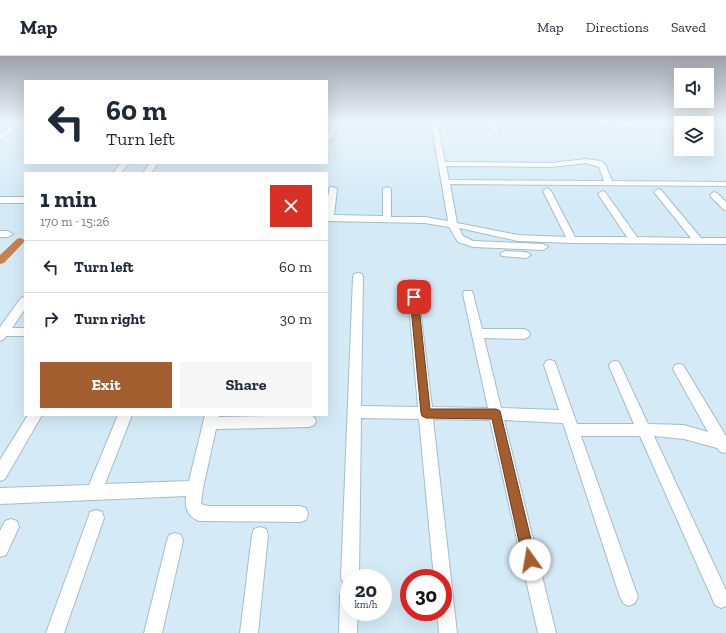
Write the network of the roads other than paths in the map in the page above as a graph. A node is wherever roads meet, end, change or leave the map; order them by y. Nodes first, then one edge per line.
1 (438, 148) edge
2 (124, 164) edge
3 (441, 164) junction
4 (118, 172) edge
5 (444, 182) junction
6 (609, 183) junction
7 (726, 184) edge
8 (332, 188) dead end
9 (387, 189) dead end
10 (547, 191) dead end
11 (658, 192) dead end
12 (602, 194) dead end
13 (714, 195) dead end
14 (0, 200) edge
15 (24, 200) edge
16 (726, 207) edge
17 (328, 218) edge
18 (387, 219) junction
19 (452, 221) junction
20 (572, 240) junction
21 (634, 240) junction
22 (698, 240) junction
23 (726, 241) edge
24 (473, 244) junction
25 (726, 248) edge
26 (526, 255) dead end
27 (358, 277) dead end
28 (412, 283) dead end
29 (468, 294) dead end
30 (24, 302) edge
31 (24, 332) edge
32 (478, 333) junction
33 (1, 334) edge
34 (524, 334) dead end
35 (550, 365) dead end
36 (615, 366) dead end
37 (679, 369) dead end
38 (355, 412) junction
39 (426, 413) junction
40 (496, 414) junction
41 (34, 416) edge
42 (125, 416) edge
43 (211, 419) edge
44 (309, 421) dead end
45 (570, 424) junction
46 (645, 430) junction
47 (725, 446) edge
48 (0, 474) edge
49 (194, 488) junction
50 (94, 492) junction
51 (0, 496) edge
52 (300, 514) dead end
53 (96, 518) dead end
54 (11, 527) dead end
55 (260, 535) dead end
56 (175, 541) dead end
57 (0, 549) edge
58 (350, 569) edge
59 (442, 569) edge
60 (629, 597) dead end
61 (721, 599) dead end
62 (348, 621) edge
63 (447, 621) edge
64 (55, 633) edge
65 (153, 633) edge
66 (249, 633) edge
67 (348, 633) edge
68 (448, 633) edge
69 (547, 633) edge

1 - 3 street
2 - 4 street
3 - 5 street
3 - 6 street
5 - 6 street
5 - 19 street
6 - 7 street
8 - 17 street
9 - 18 street
10 - 20 street
11 - 22 street
12 - 21 street
13 - 16 street
14 - 15 street
17 - 18 street
18 - 19 street
19 - 20 street
19 - 24 street
20 - 21 street
21 - 22 street
22 - 23 street
24 - 25 street
24 - 26 street
27 - 38 street
28 - 39 street
29 - 32 street
30 - 33 street
31 - 33 street
32 - 34 street
32 - 40 street
35 - 45 street
36 - 46 street
37 - 47 street
38 - 39 street
38 - 58 street
39 - 40 street
39 - 59 street
40 - 45 street
40 - 69 street
41 - 48 street
42 - 50 street
43 - 44 street
43 - 49 street
45 - 46 street
45 - 60 street
46 - 47 street
46 - 61 street
49 - 50 street
49 - 52 street
50 - 51 street
53 - 64 street
54 - 57 street
55 - 66 street
56 - 65 street
62 - 67 street
63 - 68 street

